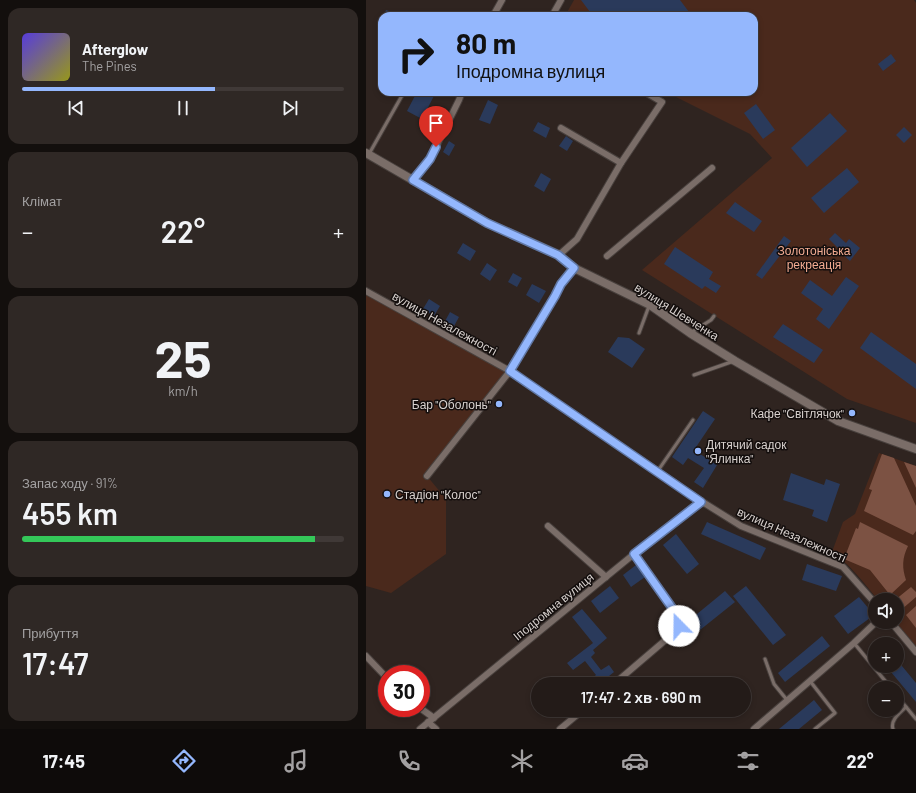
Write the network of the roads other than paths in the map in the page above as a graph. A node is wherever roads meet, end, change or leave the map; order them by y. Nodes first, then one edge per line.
1 (502, 0) edge
2 (561, 0) edge
3 (495, 12) edge
4 (554, 12) edge
5 (402, 96) edge
6 (460, 96) edge
7 (651, 96) edge
8 (561, 128) dead end
9 (368, 154) edge
10 (621, 163) junction
11 (712, 168) dead end
12 (413, 180) junction
13 (558, 255) junction
14 (607, 256) dead end
15 (574, 268) junction
16 (366, 291) edge
17 (650, 305) junction
18 (714, 316) dead end
19 (640, 332) dead end
20 (690, 333) junction
21 (735, 361) junction
22 (510, 371) junction
23 (694, 375) dead end
24 (694, 420) dead end
25 (916, 449) edge
26 (657, 472) junction
27 (427, 476) dead end
28 (701, 502) junction
29 (548, 526) dead end
30 (634, 554) junction
31 (606, 577) junction
32 (868, 594) edge
33 (869, 629) edge
34 (897, 629) edge
35 (854, 643) junction
36 (916, 652) edge
37 (366, 656) edge
38 (765, 659) dead end
39 (378, 669) edge
40 (622, 677) edge
41 (810, 681) junction
42 (885, 681) edge
43 (788, 700) junction
44 (904, 705) edge
45 (906, 707) junction
46 (430, 715) edge
47 (575, 717) edge
48 (434, 718) junction
49 (916, 719) edge
50 (428, 722) junction
51 (420, 729) edge
52 (436, 729) edge
53 (560, 729) edge
54 (754, 729) edge
55 (815, 729) edge
56 (893, 729) edge

1 - 3 street
2 - 4 street
5 - 9 lane
6 - 12 street
7 - 10 street
8 - 10 street
9 - 12 main road, вулиця Шевченка
10 - 13 street
11 - 14 street
12 - 13 main road, вулиця Шевченка
13 - 15 main road, вулиця Шевченка
15 - 17 main road, вулиця Шевченка
15 - 22 street
16 - 22 street, вулиця Незалежності
17 - 19 lane
17 - 20 main road, вулиця Шевченка
18 - 20 lane
20 - 21 main road, вулиця Шевченка
21 - 23 lane
21 - 25 main road, вулиця Шевченка
22 - 26 street, вулиця Незалежності
22 - 27 street
24 - 26 lane
26 - 28 street, вулиця Незалежності
28 - 30 street, Іподромна вулиця
28 - 32 street, вулиця Незалежності
29 - 31 street
30 - 31 street, Іподромна вулиця
30 - 40 street
31 - 48 street, Іподромна вулиця
33 - 35 street
34 - 36 street
35 - 41 street
35 - 42 lane
37 - 39 street
38 - 43 lane
41 - 43 street
41 - 55 lane
43 - 54 street
44 - 45 lane
45 - 49 lane
45 - 56 lane
46 - 48 street
47 - 53 street
48 - 50 street, Іподромна вулиця
50 - 51 street, Іподромна вулиця
50 - 52 street

